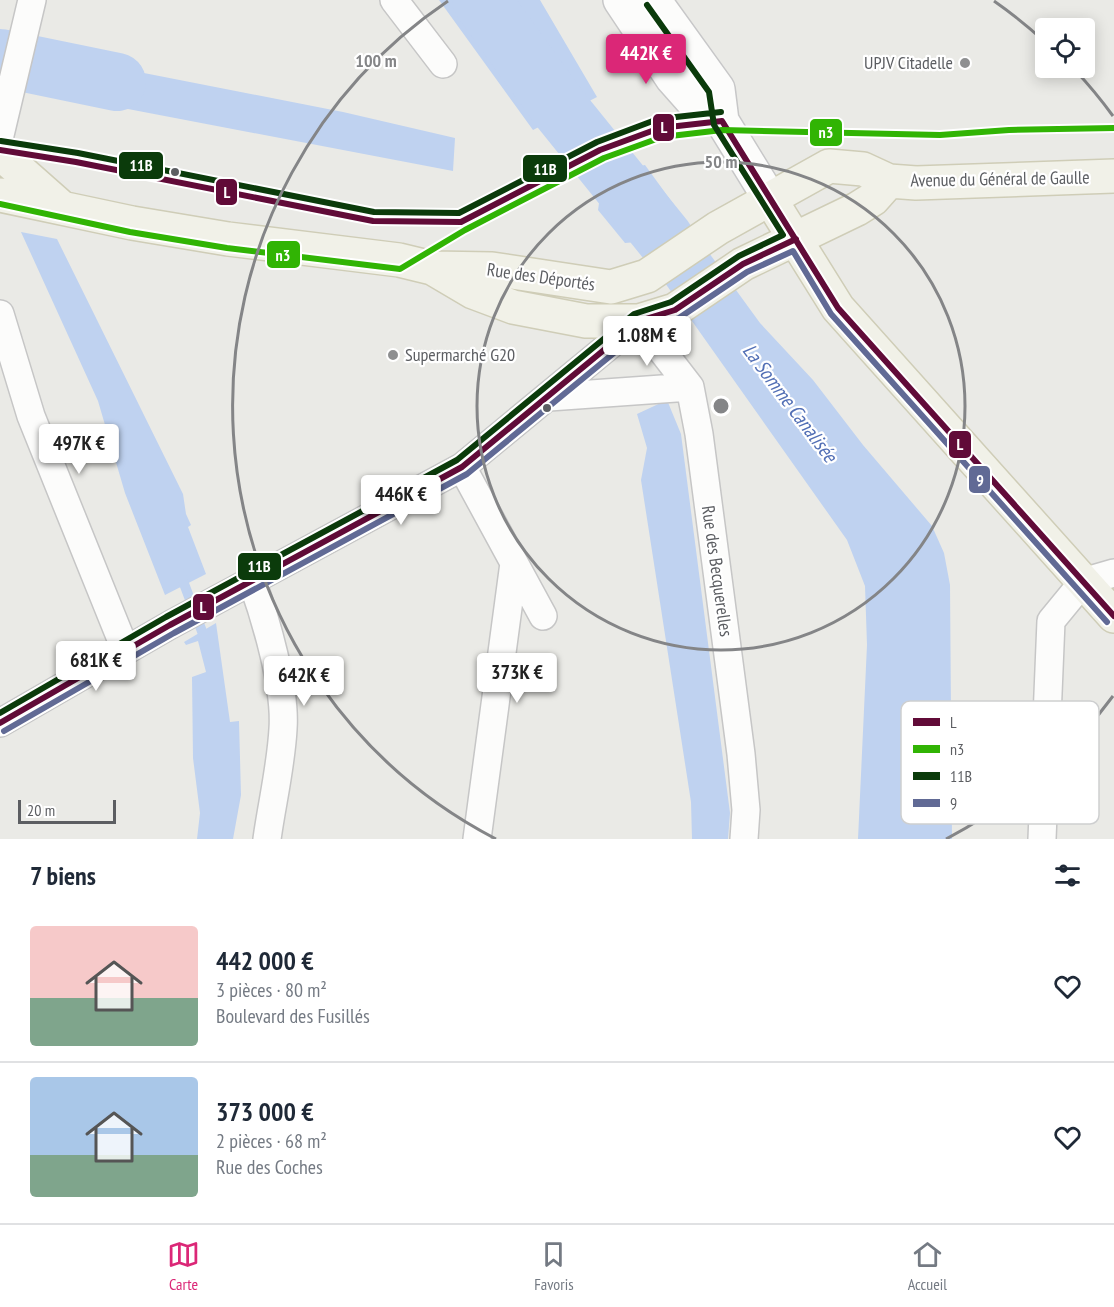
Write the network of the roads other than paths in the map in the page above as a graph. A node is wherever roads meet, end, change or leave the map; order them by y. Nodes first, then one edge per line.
1 (32, 0) edge
2 (394, 0) edge
3 (620, 0) edge
4 (654, 0) edge
5 (443, 64) dead end
6 (722, 122) junction
7 (0, 135) edge
8 (0, 153) edge
9 (1114, 176) edge
10 (889, 181) junction
11 (0, 195) edge
12 (770, 199) junction
13 (61, 207) junction
14 (796, 239) junction
15 (432, 268) junction
16 (0, 314) edge
17 (639, 321) junction
18 (690, 387) junction
19 (549, 397) junction
20 (462, 467) junction
21 (514, 563) junction
22 (1114, 573) edge
23 (252, 581) junction
24 (1083, 582) junction
25 (543, 616) dead end
26 (1114, 616) edge
27 (126, 650) junction
28 (1048, 701) edge
29 (0, 723) edge
30 (1043, 824) edge
31 (267, 839) edge
32 (477, 839) edge
33 (744, 839) edge
34 (1042, 839) edge

1 - 7 street
2 - 5 street
3 - 6 street
4 - 6 street
6 - 12 street
8 - 13 main road, Rue des Déportés
9 - 10 main road, Avenue du Général de Gaulle
10 - 12 main road
10 - 14 main road, Avenue du Général de Gaulle
11 - 13 main road, Rue des Déportés
12 - 14 main road
12 - 15 main road, Rue des Déportés
13 - 15 main road, Rue des Déportés
14 - 17 main road, Rue des Déportés
14 - 24 main road
15 - 17 main road, Rue des Déportés
16 - 27 street
17 - 18 street, Rue des Becquerelles
17 - 19 street
18 - 19 street
18 - 33 street, Rue des Becquerelles
19 - 20 street
20 - 21 street
20 - 23 street
21 - 25 street
21 - 32 street
22 - 24 street
23 - 27 street
23 - 31 street
24 - 26 main road
24 - 28 street
27 - 29 street
30 - 34 street

